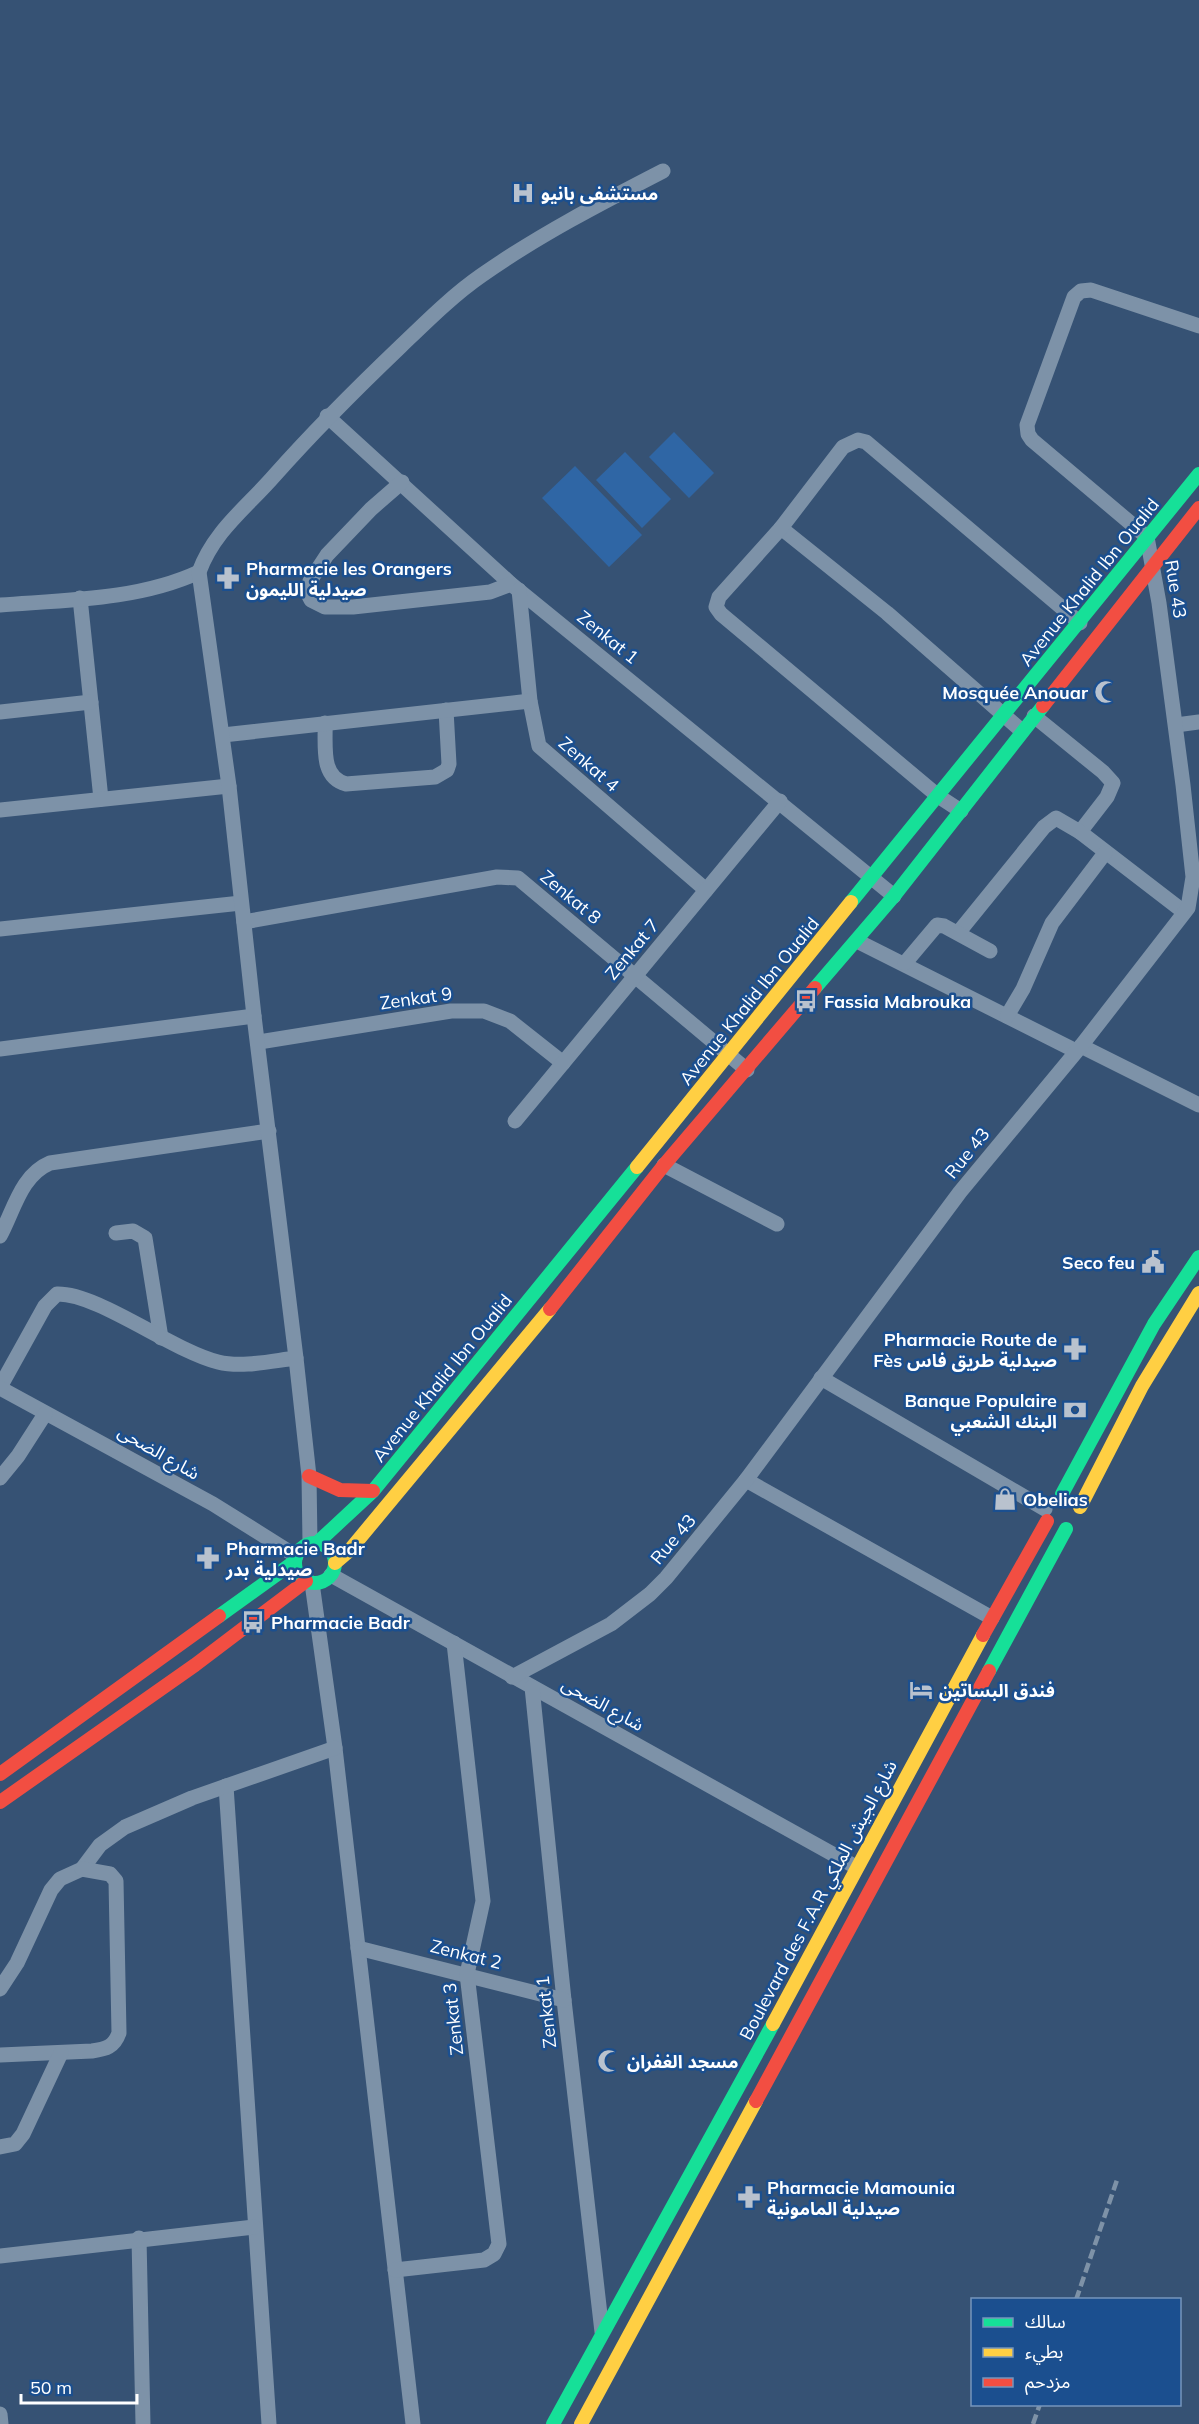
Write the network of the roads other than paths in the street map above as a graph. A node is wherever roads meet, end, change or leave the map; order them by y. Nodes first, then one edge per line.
1 (663, 171) dead end
2 (1199, 326) edge
3 (327, 416) junction
4 (1199, 474) edge
5 (402, 482) junction
6 (1199, 508) edge
7 (781, 528) junction
8 (1147, 537) junction
9 (1152, 568) junction
10 (199, 572) junction
11 (515, 587) junction
12 (80, 598) junction
13 (0, 605) edge
14 (1080, 622) junction
15 (530, 701) junction
16 (91, 702) junction
17 (446, 710) junction
18 (0, 712) edge
19 (1005, 716) junction
20 (1034, 716) junction
21 (1199, 722) edge
22 (325, 723) junction
23 (1176, 725) junction
24 (1022, 731) junction
25 (223, 735) junction
26 (229, 786) junction
27 (938, 796) junction
28 (101, 799) junction
29 (780, 801) junction
30 (0, 810) edge
31 (961, 811) junction
32 (1080, 832) junction
33 (1105, 853) junction
34 (873, 878) junction
35 (706, 890) junction
36 (894, 896) junction
37 (241, 903) junction
38 (1190, 909) edge
39 (244, 922) junction
40 (0, 929) edge
41 (958, 933) junction
42 (857, 941) junction
43 (990, 951) dead end
44 (905, 963) junction
45 (635, 976) junction
46 (254, 1016) junction
47 (1007, 1016) junction
48 (259, 1042) junction
49 (0, 1049) edge
50 (1078, 1049) junction
51 (729, 1055) junction
52 (563, 1064) junction
53 (747, 1070) junction
54 (1199, 1105) edge
55 (515, 1121) dead end
56 (269, 1131) junction
57 (662, 1136) junction
58 (678, 1149) junction
59 (664, 1165) junction
60 (777, 1224) dead end
61 (116, 1233) dead end
62 (0, 1236) edge
63 (1199, 1257) edge
64 (1199, 1293) edge
65 (161, 1338) junction
66 (296, 1358) junction
67 (1125, 1377) junction
68 (821, 1378) junction
69 (1142, 1386) junction
70 (0, 1387) edge
71 (45, 1414) junction
72 (309, 1476) junction
73 (0, 1478) edge
74 (746, 1480) junction
75 (374, 1491) junction
76 (1062, 1494) junction
77 (1080, 1507) junction
78 (1046, 1515) junction
79 (1066, 1529) junction
80 (314, 1543) junction
81 (295, 1559) junction
82 (333, 1569) junction
83 (309, 1582) junction
84 (992, 1618) junction
85 (454, 1643) junction
86 (512, 1677) junction
87 (532, 1688) junction
88 (335, 1748) junction
89 (0, 1774) edge
90 (226, 1786) junction
91 (0, 1802) edge
92 (856, 1867) junction
93 (82, 1869) junction
94 (358, 1948) junction
95 (467, 1974) junction
96 (0, 1989) edge
97 (564, 2000) junction
98 (61, 2053) junction
99 (0, 2055) edge
100 (0, 2147) edge
101 (254, 2227) junction
102 (139, 2238) junction
103 (0, 2256) edge
104 (395, 2270) junction
105 (602, 2332) junction
106 (0, 2414) edge
107 (1, 2424) edge
108 (143, 2424) edge
109 (269, 2424) edge
110 (413, 2424) edge
111 (553, 2424) edge
112 (581, 2424) edge

1 - 3 street
2 - 8 street
3 - 5 street, Zenkat 1
3 - 10 street
4 - 8 main road, Avenue Khalid Ibn Oualid
5 - 11 street, Zenkat 1
5 - 11 street
6 - 9 main road, Avenue Khalid Ibn Oualid
7 - 14 street
7 - 19 street
7 - 27 street
8 - 9 street, Rue 43
8 - 14 main road, Avenue Khalid Ibn Oualid
9 - 20 main road, Avenue Khalid Ibn Oualid
9 - 23 street, Rue 43
10 - 12 street
10 - 25 street
11 - 15 street, Zenkat 4
11 - 29 street, Zenkat 1
12 - 13 street
12 - 16 street
14 - 19 main road, Avenue Khalid Ibn Oualid
15 - 17 street
15 - 35 street, Zenkat 4
16 - 18 street
16 - 28 street
17 - 22 street
17 - 22 street
19 - 24 street
19 - 27 main road, Avenue Khalid Ibn Oualid
20 - 24 main road, Avenue Khalid Ibn Oualid
20 - 32 street
21 - 23 street
22 - 25 street
23 - 38 street, Rue 43
24 - 31 main road, Avenue Khalid Ibn Oualid
25 - 26 street
26 - 28 street
26 - 37 street
27 - 31 street
27 - 34 main road, Avenue Khalid Ibn Oualid
28 - 30 street
29 - 34 street, Zenkat 1
29 - 35 street, Zenkat 7
31 - 36 main road, Avenue Khalid Ibn Oualid
32 - 33 street
32 - 41 street
33 - 38 street
33 - 47 street
34 - 36 street, Zenkat 1
34 - 51 main road, Avenue Khalid Ibn Oualid
35 - 45 street, Zenkat 7
36 - 42 main road, Avenue Khalid Ibn Oualid
37 - 39 street
37 - 40 street
38 - 50 street, Rue 43
39 - 45 street, Zenkat 8
39 - 46 street
41 - 43 street
41 - 44 street
42 - 44 street
42 - 53 main road, Avenue Khalid Ibn Oualid
44 - 47 street
45 - 51 street, Zenkat 8
45 - 52 street, Zenkat 7
46 - 48 street
46 - 49 street
47 - 50 street
48 - 52 street, Zenkat 9
48 - 56 street
50 - 54 street
50 - 68 street, Rue 43
51 - 53 street, Zenkat 8
51 - 57 main road, Avenue Khalid Ibn Oualid
52 - 55 street, Zenkat 7
53 - 58 main road, Avenue Khalid Ibn Oualid
56 - 62 street
56 - 66 street
57 - 58 main road
57 - 75 main road, Avenue Khalid Ibn Oualid
58 - 59 main road, Avenue Khalid Ibn Oualid
59 - 60 street
59 - 82 main road, Avenue Khalid Ibn Oualid
61 - 65 street
63 - 67 main road, Boulevard des F.A.R شارع الجيش الملكي
64 - 69 main road
65 - 66 street
65 - 70 street
66 - 72 street
67 - 69 main road
67 - 76 main road, Boulevard des F.A.R شارع الجيش الملكي
68 - 74 street, Rue 43
68 - 78 street
69 - 77 main road
70 - 71 street, شارع الضحى
71 - 73 street
71 - 81 street, شارع الضحى
72 - 75 main road
72 - 80 street
74 - 84 street
74 - 86 street, Rue 43
75 - 80 main road, Avenue Khalid Ibn Oualid
76 - 77 main road
76 - 78 main road, Boulevard des F.A.R شارع الجيش الملكي
77 - 79 main road
78 - 79 main road
78 - 84 main road, Boulevard des F.A.R شارع الجيش الملكي
79 - 112 main road
80 - 81 main road
80 - 82 main road
81 - 83 main road
81 - 89 main road
82 - 83 main road
82 - 85 street, شارع الضحى
83 - 88 street
83 - 91 main road
84 - 92 main road, Boulevard des F.A.R شارع الجيش الملكي
85 - 86 street, شارع الضحى
85 - 95 street, Zenkat 3
86 - 87 street, شارع الضحى
87 - 92 street, شارع الضحى
87 - 97 street, Zenkat 1
88 - 90 street
88 - 94 street
90 - 93 street
90 - 101 street
92 - 105 main road, Boulevard des F.A.R شارع الجيش الملكي
93 - 96 street
93 - 98 street
94 - 95 street, Zenkat 2
94 - 104 street
95 - 97 street, Zenkat 2
95 - 104 street, Zenkat 3
97 - 105 street, Zenkat 1
98 - 99 street
98 - 100 street
101 - 102 street
101 - 109 street
102 - 103 street
102 - 108 street
104 - 110 street
105 - 111 main road, Boulevard des F.A.R شارع الجيش الملكي
106 - 107 street

